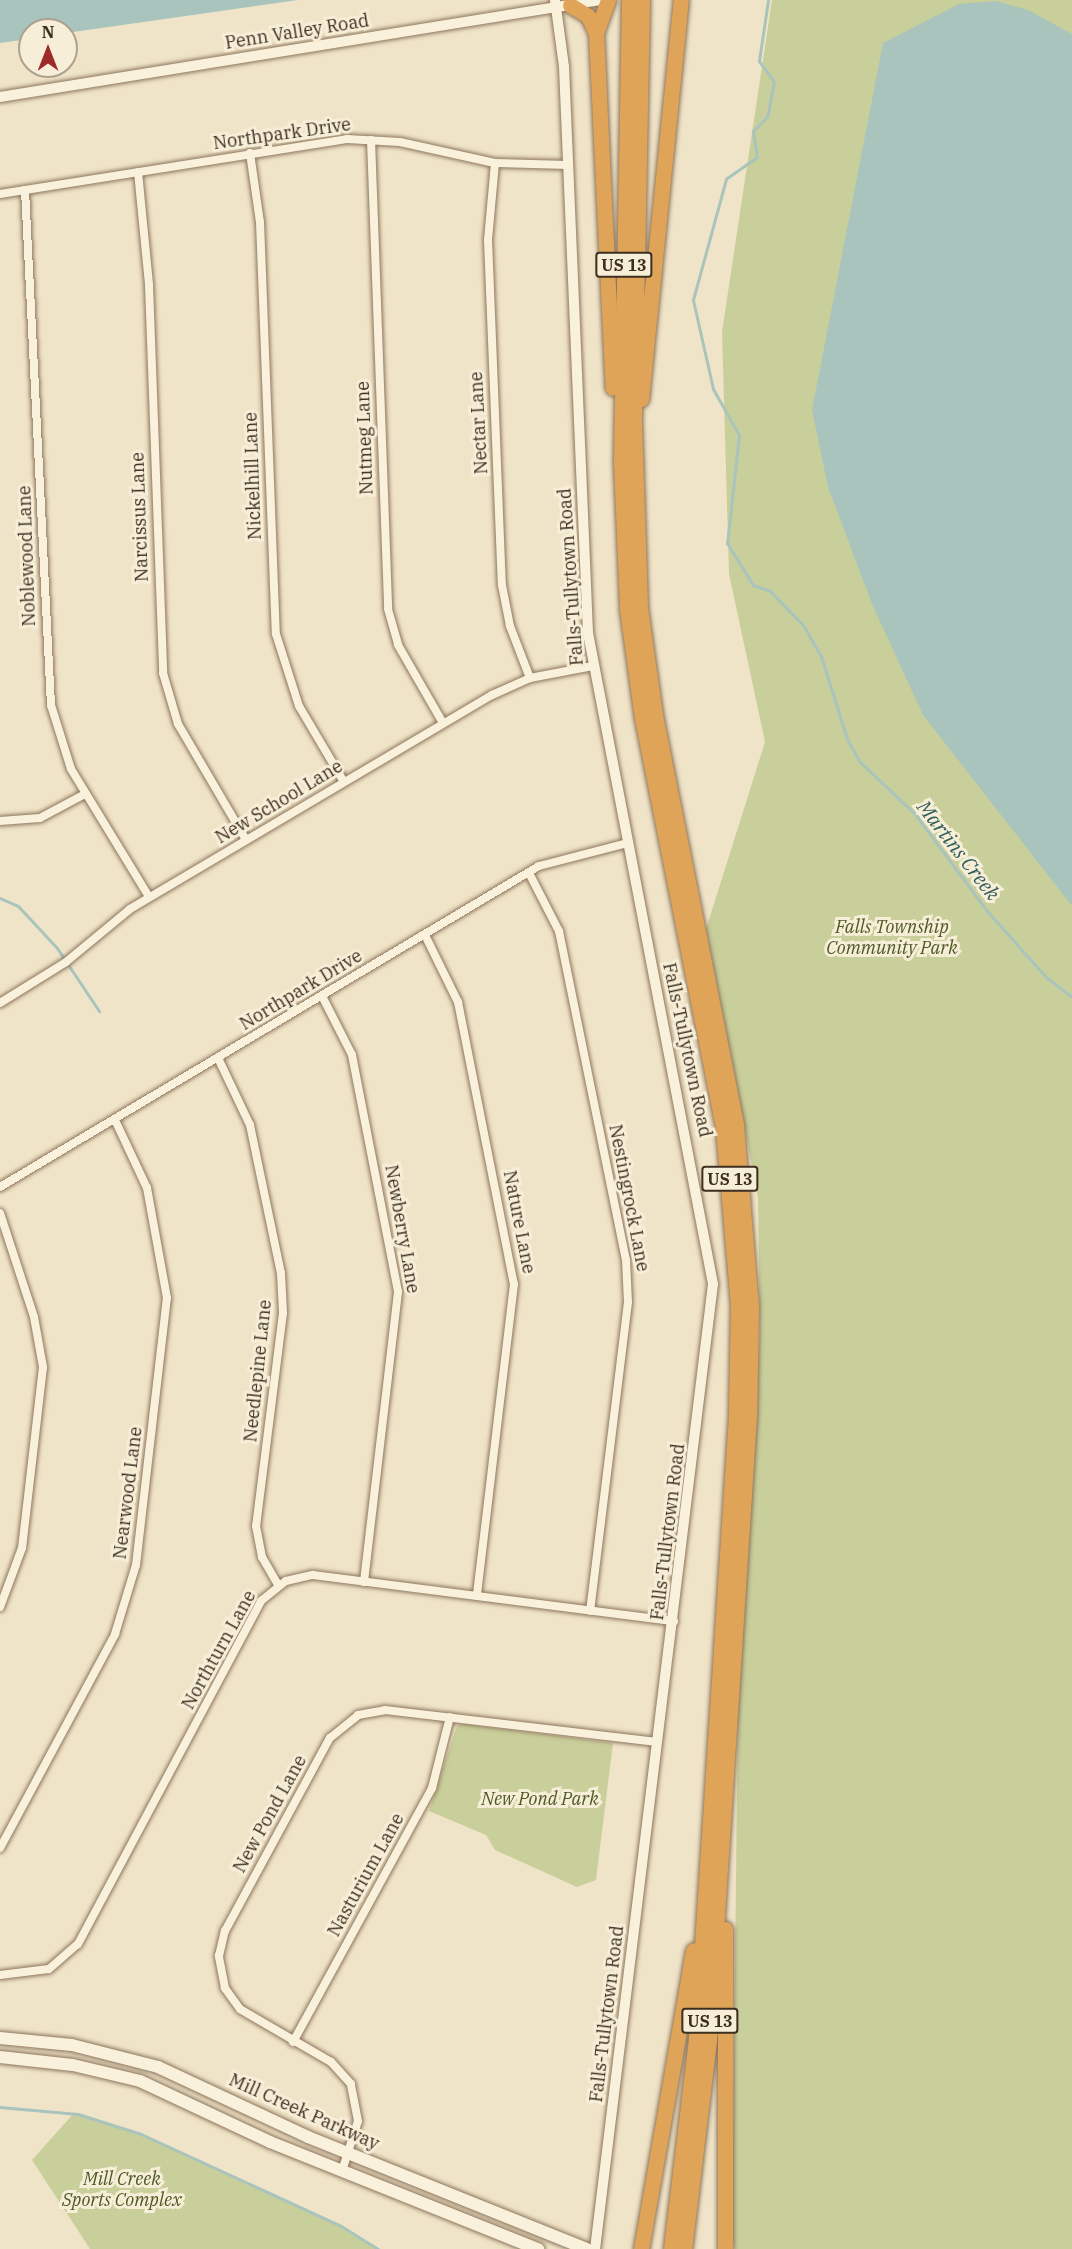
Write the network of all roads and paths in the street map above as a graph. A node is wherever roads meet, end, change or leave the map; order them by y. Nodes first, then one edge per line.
1 (597, 0) edge
2 (608, 0) edge
3 (629, 0) edge
4 (642, 0) edge
5 (681, 0) edge
6 (560, 4) edge
7 (635, 30) junction
8 (596, 33) junction
9 (0, 97) edge
10 (371, 140) junction
11 (250, 153) junction
12 (495, 163) junction
13 (568, 165) junction
14 (138, 172) junction
15 (25, 190) junction
16 (0, 194) edge
17 (634, 424) junction
18 (621, 499) junction
19 (593, 666) junction
20 (530, 678) junction
21 (443, 723) junction
22 (344, 782) junction
23 (85, 794) junction
24 (0, 821) edge
25 (246, 840) junction
26 (628, 843) junction
27 (529, 873) junction
28 (149, 897) junction
29 (425, 935) junction
30 (322, 996) junction
31 (0, 1003) edge
32 (218, 1058) junction
33 (114, 1120) junction
34 (0, 1186) edge
35 (0, 1213) edge
36 (364, 1582) junction
37 (278, 1585) junction
38 (477, 1596) junction
39 (0, 1608) edge
40 (590, 1611) junction
41 (674, 1621) junction
42 (450, 1718) junction
43 (657, 1742) junction
44 (725, 1794) junction
45 (0, 1848) edge
46 (707, 1867) junction
47 (0, 1975) edge
48 (0, 1980) edge
49 (0, 2038) edge
50 (293, 2042) junction
51 (0, 2057) edge
52 (348, 2154) junction
53 (342, 2171) junction
54 (642, 2231) junction
55 (678, 2247) edge
56 (727, 2247) edge
57 (538, 2249) edge
58 (585, 2249) edge
59 (595, 2249) edge
60 (630, 2249) edge
61 (641, 2249) edge

1 - 6 street, Penn Valley Road
2 - 8 highway
3 - 7 highway, US 13
4 - 7 highway, US 13
5 - 17 highway
6 - 8 highway
6 - 9 street, Penn Valley Road
6 - 13 street, Falls-Tullytown Road
7 - 17 highway, US 13
7 - 18 highway, US 13
8 - 18 highway
10 - 11 street, Northpark Drive
10 - 12 street, Northpark Drive
10 - 21 street, Nutmeg Lane
11 - 14 street, Northpark Drive
11 - 22 street, Nickelhill Lane
12 - 13 street, Northpark Drive
12 - 20 street, Nectar Lane
13 - 19 street, Falls-Tullytown Road
14 - 15 street, Northpark Drive
14 - 25 street, Narcissus Lane
15 - 16 street, Northpark Drive
15 - 23 street, Noblewood Lane
17 - 44 highway, US 13
18 - 46 highway, US 13
19 - 20 street, New School Lane
19 - 26 street, Falls-Tullytown Road
20 - 21 street, New School Lane
21 - 22 street, New School Lane
22 - 25 street, New School Lane
23 - 24 street
23 - 28 street, Noblewood Lane
25 - 28 street, New School Lane
26 - 27 street, Northpark Drive
26 - 41 street, Falls-Tullytown Road
27 - 29 street, Northpark Drive
27 - 40 street, Nestingrock Lane
28 - 31 street, New School Lane
29 - 30 street, Northpark Drive
29 - 38 street, Nature Lane
30 - 32 street, Northpark Drive
30 - 36 street, Newberry Lane
32 - 33 street, Northpark Drive
32 - 37 street, Needlepine Lane
33 - 34 street, Northpark Drive
33 - 45 street, Nearwood Lane
35 - 39 street
36 - 37 street, Northturn Lane
36 - 38 street, Northturn Lane
37 - 47 street, Northturn Lane
38 - 40 street, Northturn Lane
40 - 41 street, Northturn Lane
41 - 43 street, Falls-Tullytown Road
42 - 43 street, New Pond Lane
42 - 50 street, Nasturium Lane
42 - 50 street, New Pond Lane
43 - 59 street, Falls-Tullytown Road
44 - 55 highway, US 13
44 - 56 highway
46 - 54 highway
46 - 55 highway, US 13
47 - 48 street
49 - 52 main road, Mill Creek Parkway
50 - 52 street, New Pond Lane
51 - 53 main road, Mill Creek Parkway
52 - 53 street, New Pond Lane
52 - 58 main road, Mill Creek Parkway
53 - 57 main road, Mill Creek Parkway
54 - 60 highway
54 - 61 highway

